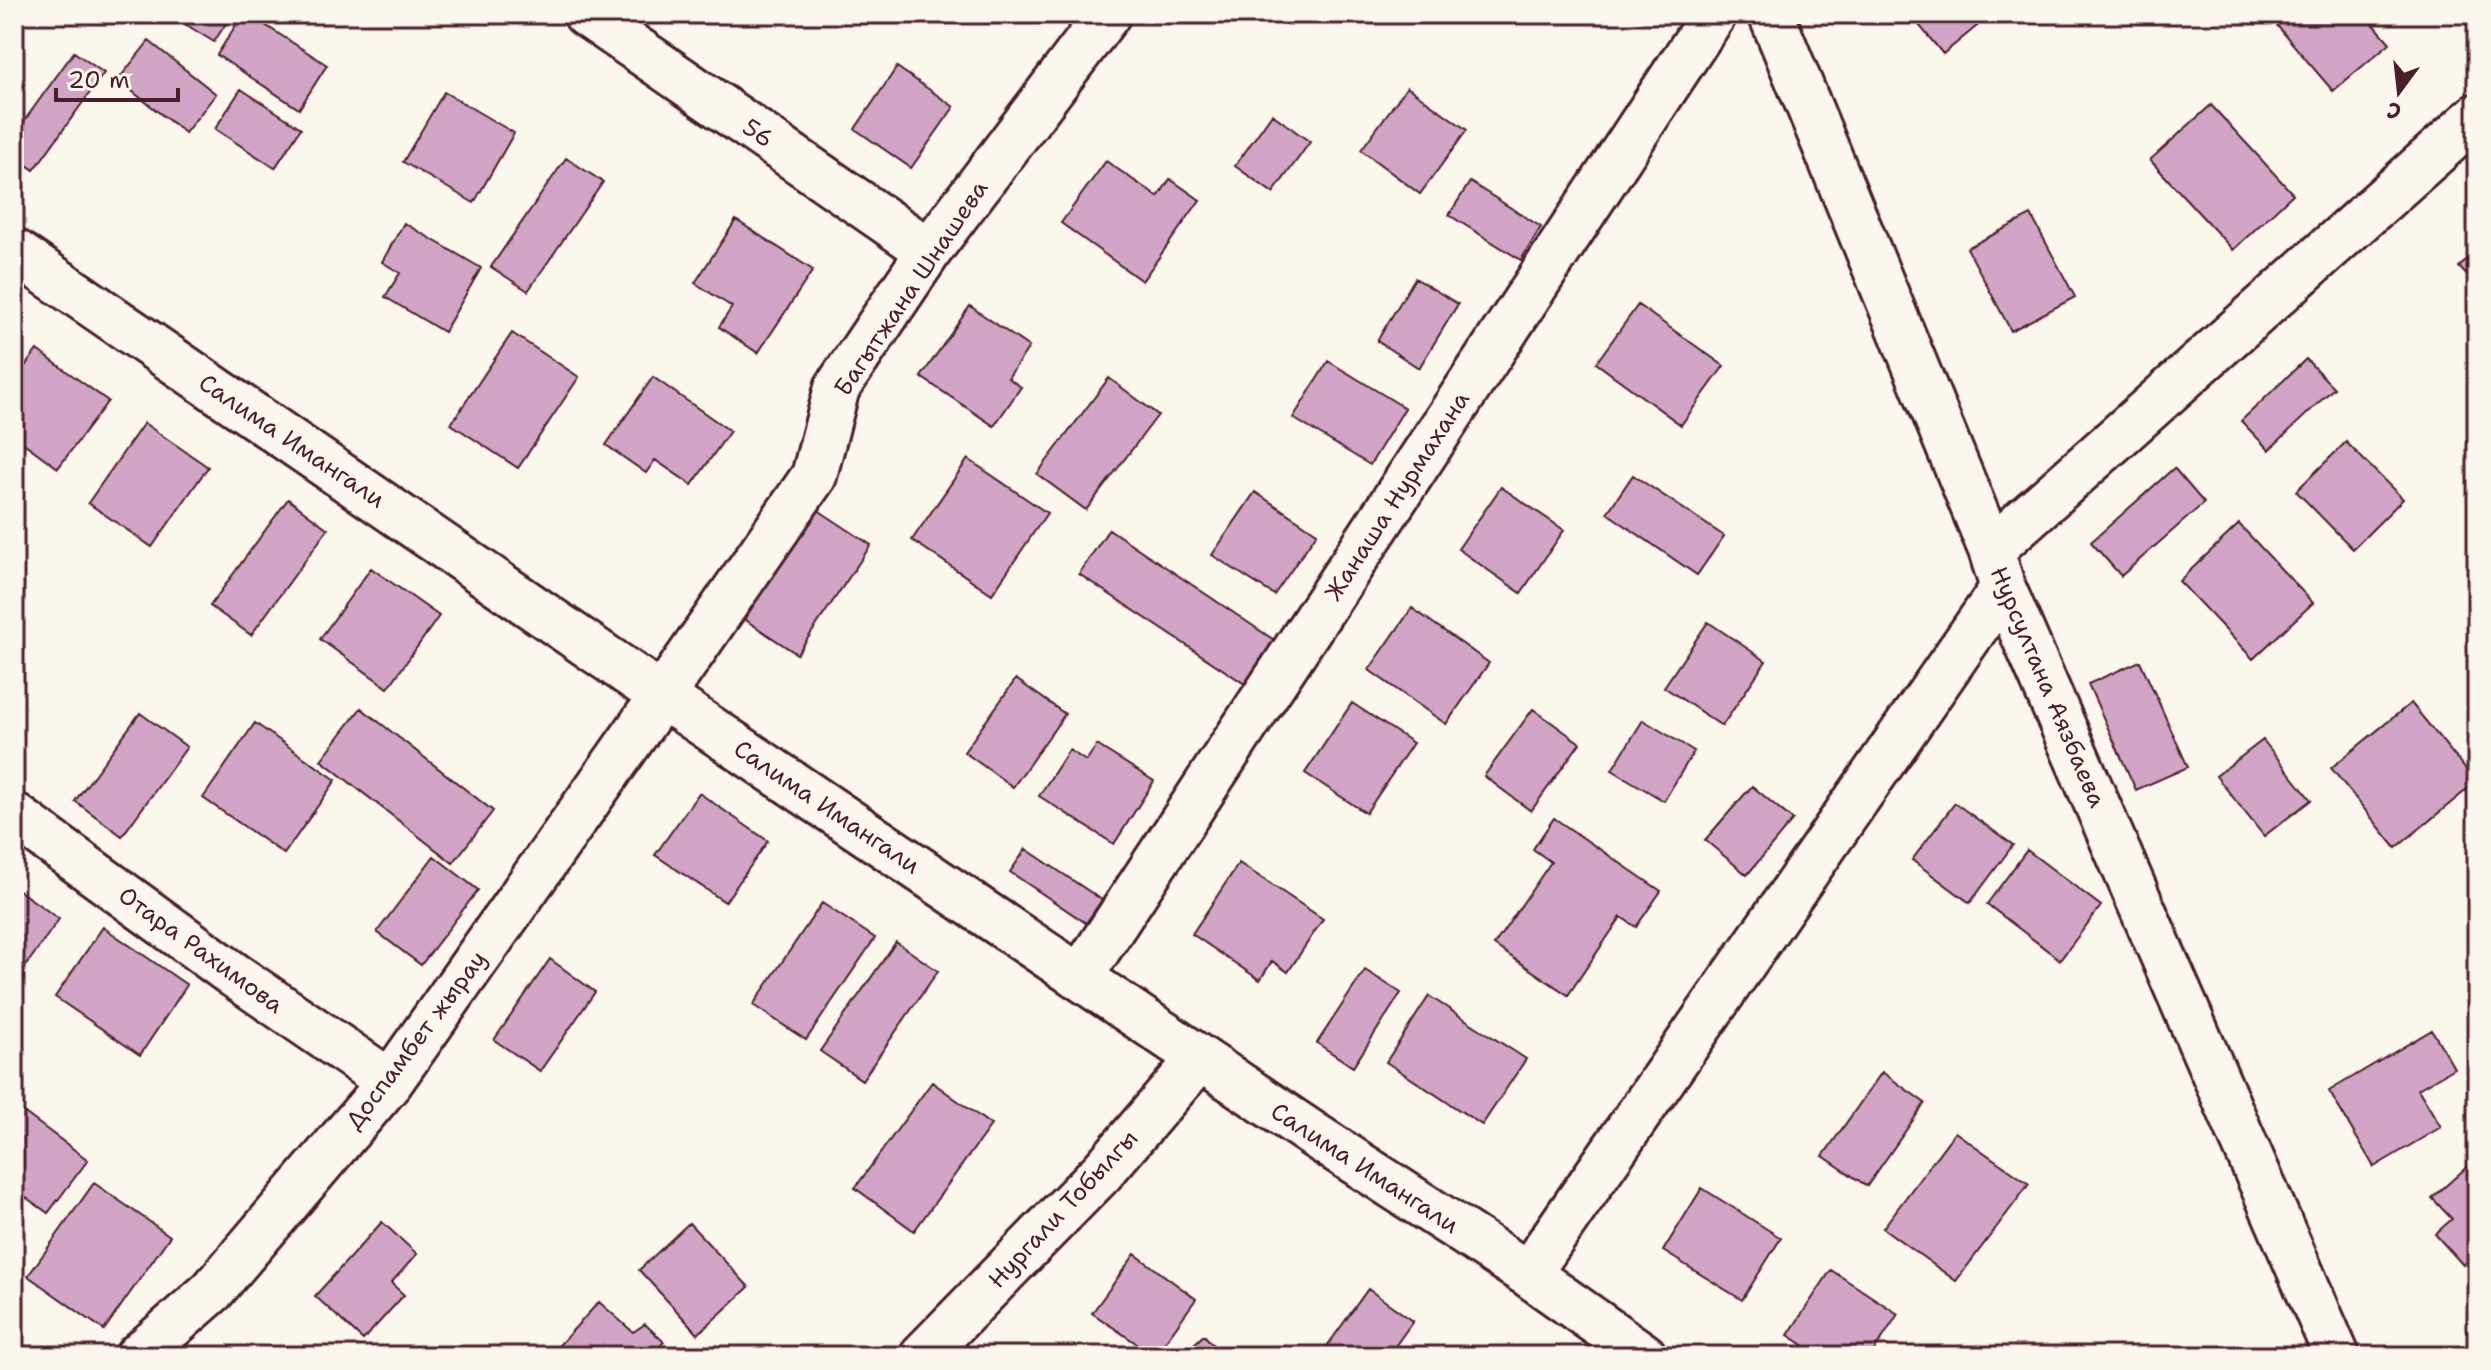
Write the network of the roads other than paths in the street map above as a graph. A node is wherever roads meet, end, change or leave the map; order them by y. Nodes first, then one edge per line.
1 (586, 14) edge
2 (1108, 14) edge
3 (1714, 14) edge
4 (1771, 14) edge
5 (2477, 116) edge
6 (14, 251) edge
7 (929, 251) junction
8 (1997, 569) junction
9 (662, 696) junction
10 (14, 815) edge
11 (1080, 977) junction
12 (1200, 1058) junction
13 (390, 1082) junction
14 (1528, 1274) junction
15 (138, 1356) edge
16 (922, 1356) edge
17 (1644, 1356) edge
18 (2337, 1356) edge

1 - 7 street, 56
2 - 7 street, Багытжана Шнашева
3 - 11 street, Жанаша Нурмахана
4 - 8 street, Нурсултана Аязбаева
5 - 8 street
6 - 9 street, Салима Имангали
7 - 9 street, Багытжана Шнашева
8 - 14 street
8 - 18 street, Нурсултана Аязбаева
9 - 11 street, Салима Имангали
9 - 13 street, Доспамбет жырау
10 - 13 street, Отара Рахимова
11 - 12 street, Салима Имангали
12 - 14 street, Салима Имангали
12 - 16 street, Нургали Тобылгы
13 - 15 street, Доспамбет жырау
14 - 17 street, Салима Имангали

